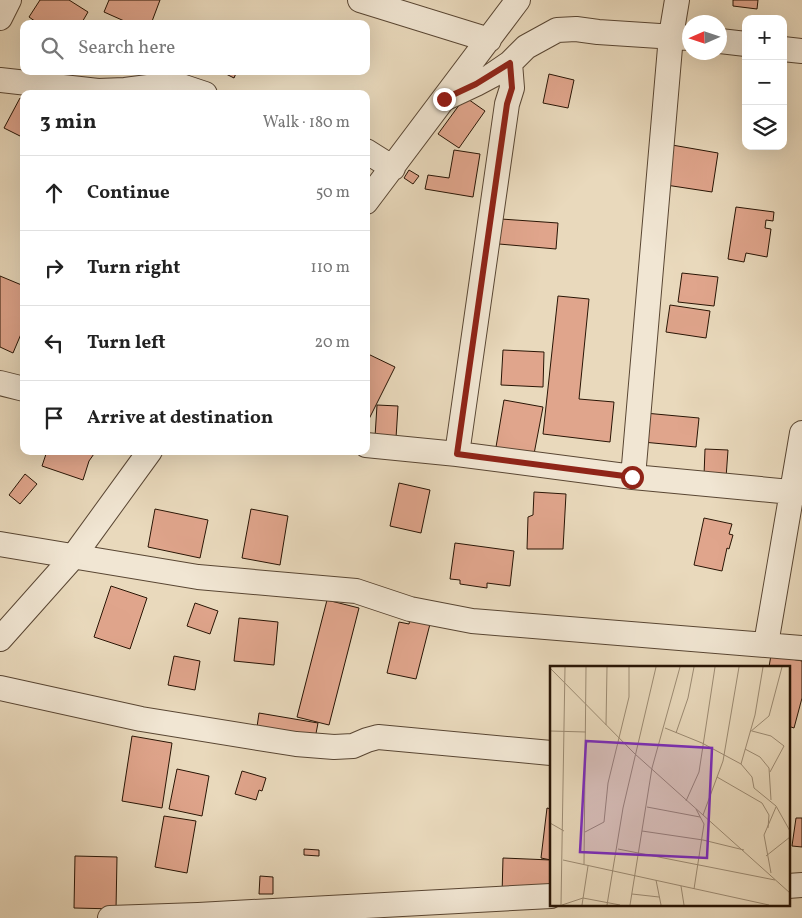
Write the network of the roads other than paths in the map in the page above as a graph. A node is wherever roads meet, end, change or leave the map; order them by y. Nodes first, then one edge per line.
1 (9, 0) edge
2 (360, 0) edge
3 (518, 0) edge
4 (677, 0) edge
5 (0, 18) edge
6 (680, 37) edge
7 (489, 40) junction
8 (727, 42) edge
9 (742, 44) edge
10 (787, 49) edge
11 (802, 51) edge
12 (510, 63) junction
13 (0, 80) edge
14 (89, 90) edge
15 (125, 90) edge
16 (193, 90) edge
17 (444, 99) junction
18 (370, 153) edge
19 (392, 168) junction
20 (370, 197) edge
21 (0, 383) edge
22 (20, 389) edge
23 (802, 433) edge
24 (370, 445) edge
25 (457, 454) junction
26 (147, 455) edge
27 (632, 477) junction
28 (798, 493) edge
29 (0, 544) edge
30 (73, 557) junction
31 (0, 639) edge
32 (766, 644) junction
33 (802, 648) edge
34 (0, 688) edge
35 (550, 753) edge
36 (550, 896) edge
37 (110, 918) edge

1 - 5 street
2 - 7 street
3 - 7 street
4 - 6 street
6 - 12 street
6 - 27 street
7 - 17 street
8 - 9 street
10 - 11 street
12 - 17 street
12 - 25 street
13 - 14 street
15 - 16 street
17 - 19 street
18 - 19 street
19 - 20 street
21 - 22 street
23 - 28 street
24 - 25 street
25 - 27 street
26 - 30 street
27 - 28 street
28 - 32 street
29 - 30 street
30 - 31 street
30 - 32 street
32 - 33 street
34 - 35 street
36 - 37 street

